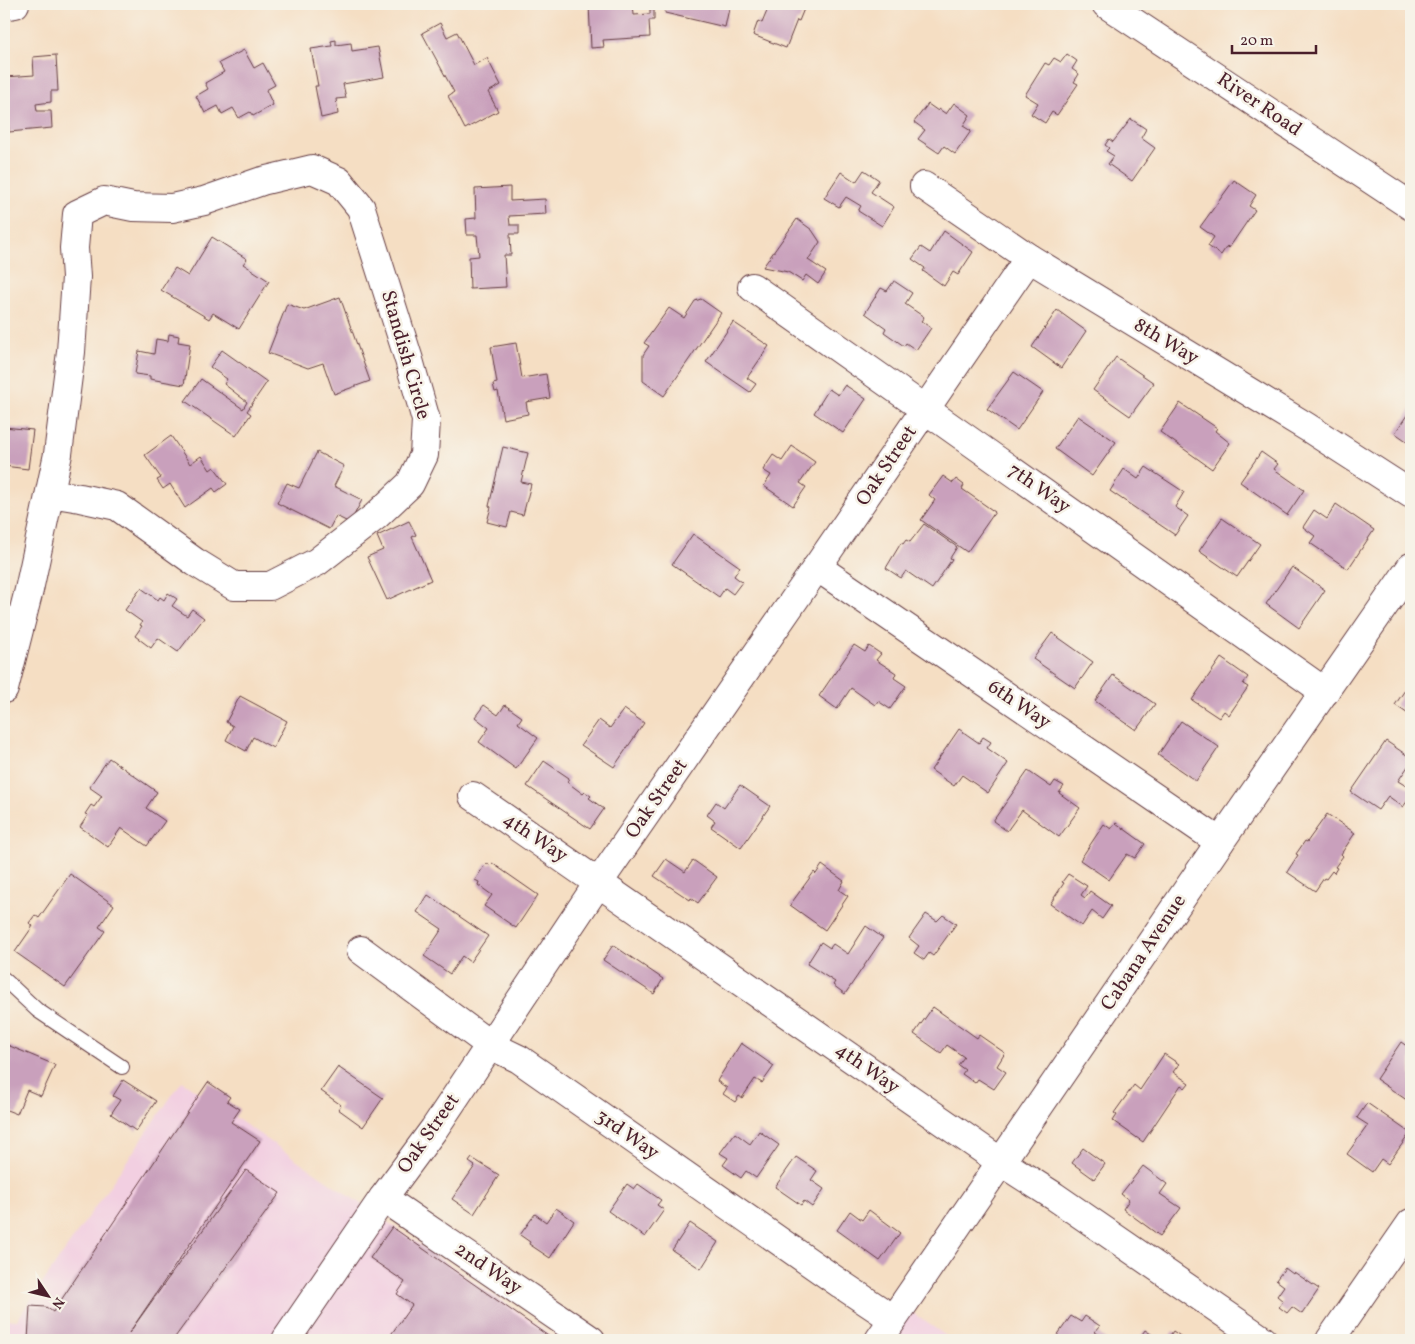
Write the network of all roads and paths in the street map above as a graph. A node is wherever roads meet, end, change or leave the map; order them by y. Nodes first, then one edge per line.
1 (15, 4) edge
2 (1106, 4) edge
3 (4, 6) edge
4 (924, 186) dead end
5 (1411, 206) edge
6 (1029, 258) junction
7 (752, 287) dead end
8 (925, 411) junction
9 (50, 493) junction
10 (1411, 494) edge
11 (1411, 567) edge
12 (817, 568) junction
13 (4, 689) edge
14 (1325, 692) junction
15 (473, 796) dead end
16 (1220, 842) junction
17 (599, 882) junction
18 (361, 950) dead end
19 (4, 980) edge
20 (490, 1045) junction
21 (122, 1067) dead end
22 (1001, 1162) junction
23 (383, 1198) junction
24 (1411, 1223) edge
25 (886, 1330) edge
26 (286, 1340) edge
27 (591, 1340) edge
28 (1263, 1340) edge
29 (1330, 1340) edge

1 - 3 street
2 - 5 street, River Road
4 - 6 street, 8th Way
6 - 8 street, Oak Street
6 - 10 street, 8th Way
7 - 8 street, 7th Way
8 - 12 street, Oak Street
8 - 14 street, 7th Way
9 - 9 street, Standish Circle
9 - 13 street
11 - 14 street, Cabana Avenue
12 - 16 street, 6th Way
12 - 17 street, Oak Street
14 - 16 street, Cabana Avenue
15 - 17 street, 4th Way
16 - 22 street, Cabana Avenue
17 - 20 street, Oak Street
17 - 22 street, 4th Way
18 - 20 street, 3rd Way
19 - 21 lane
20 - 23 street, Oak Street
20 - 25 street, 3rd Way
22 - 25 street, Cabana Avenue
22 - 28 street, 4th Way
23 - 26 street, Oak Street
23 - 27 street, 2nd Way
24 - 29 street

